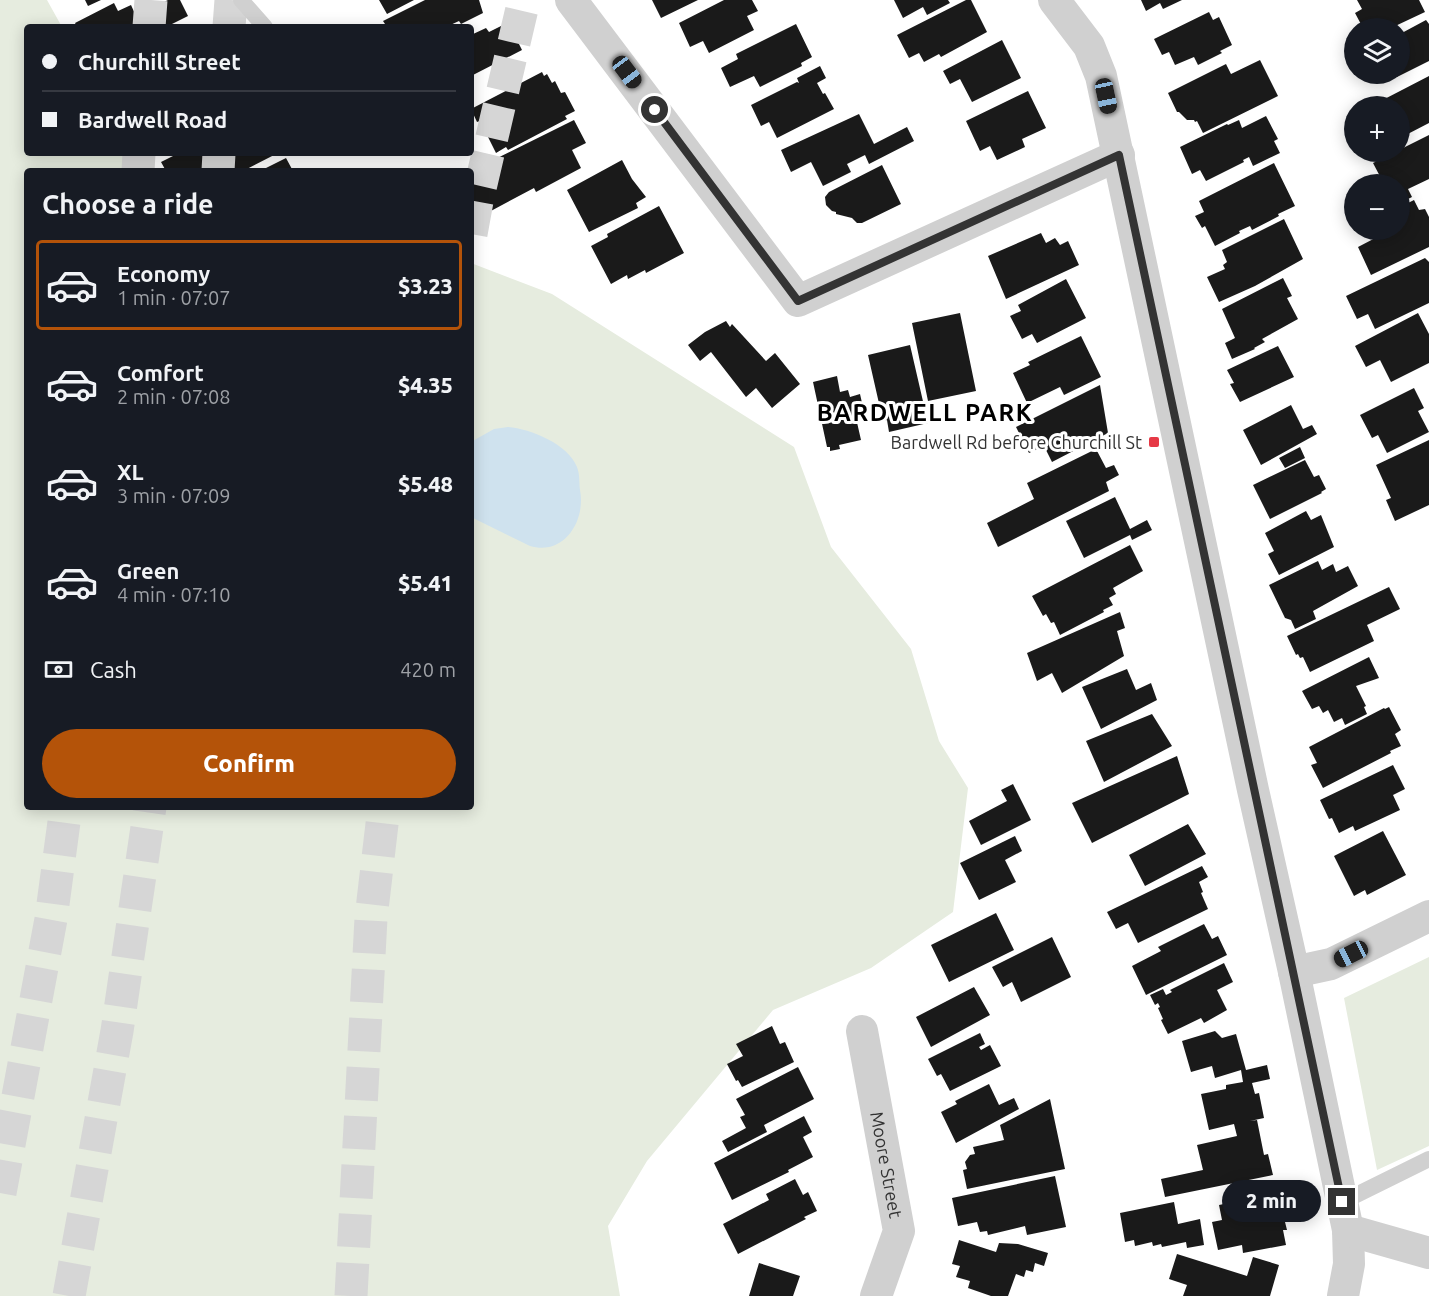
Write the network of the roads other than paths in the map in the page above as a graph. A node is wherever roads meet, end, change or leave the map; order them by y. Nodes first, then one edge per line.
1 (241, 0) edge
2 (571, 0) edge
3 (1054, 0) edge
4 (262, 24) edge
5 (1119, 155) junction
6 (1429, 916) edge
7 (1294, 972) junction
8 (862, 1031) dead end
9 (1429, 1159) edge
10 (1345, 1216) junction
11 (1429, 1253) edge
12 (876, 1296) edge
13 (1343, 1296) edge

1 - 4 lane
2 - 5 street
3 - 5 street
5 - 7 street
6 - 7 street
7 - 10 street
8 - 12 street, Moore Street
9 - 10 lane
10 - 11 street
10 - 13 street

